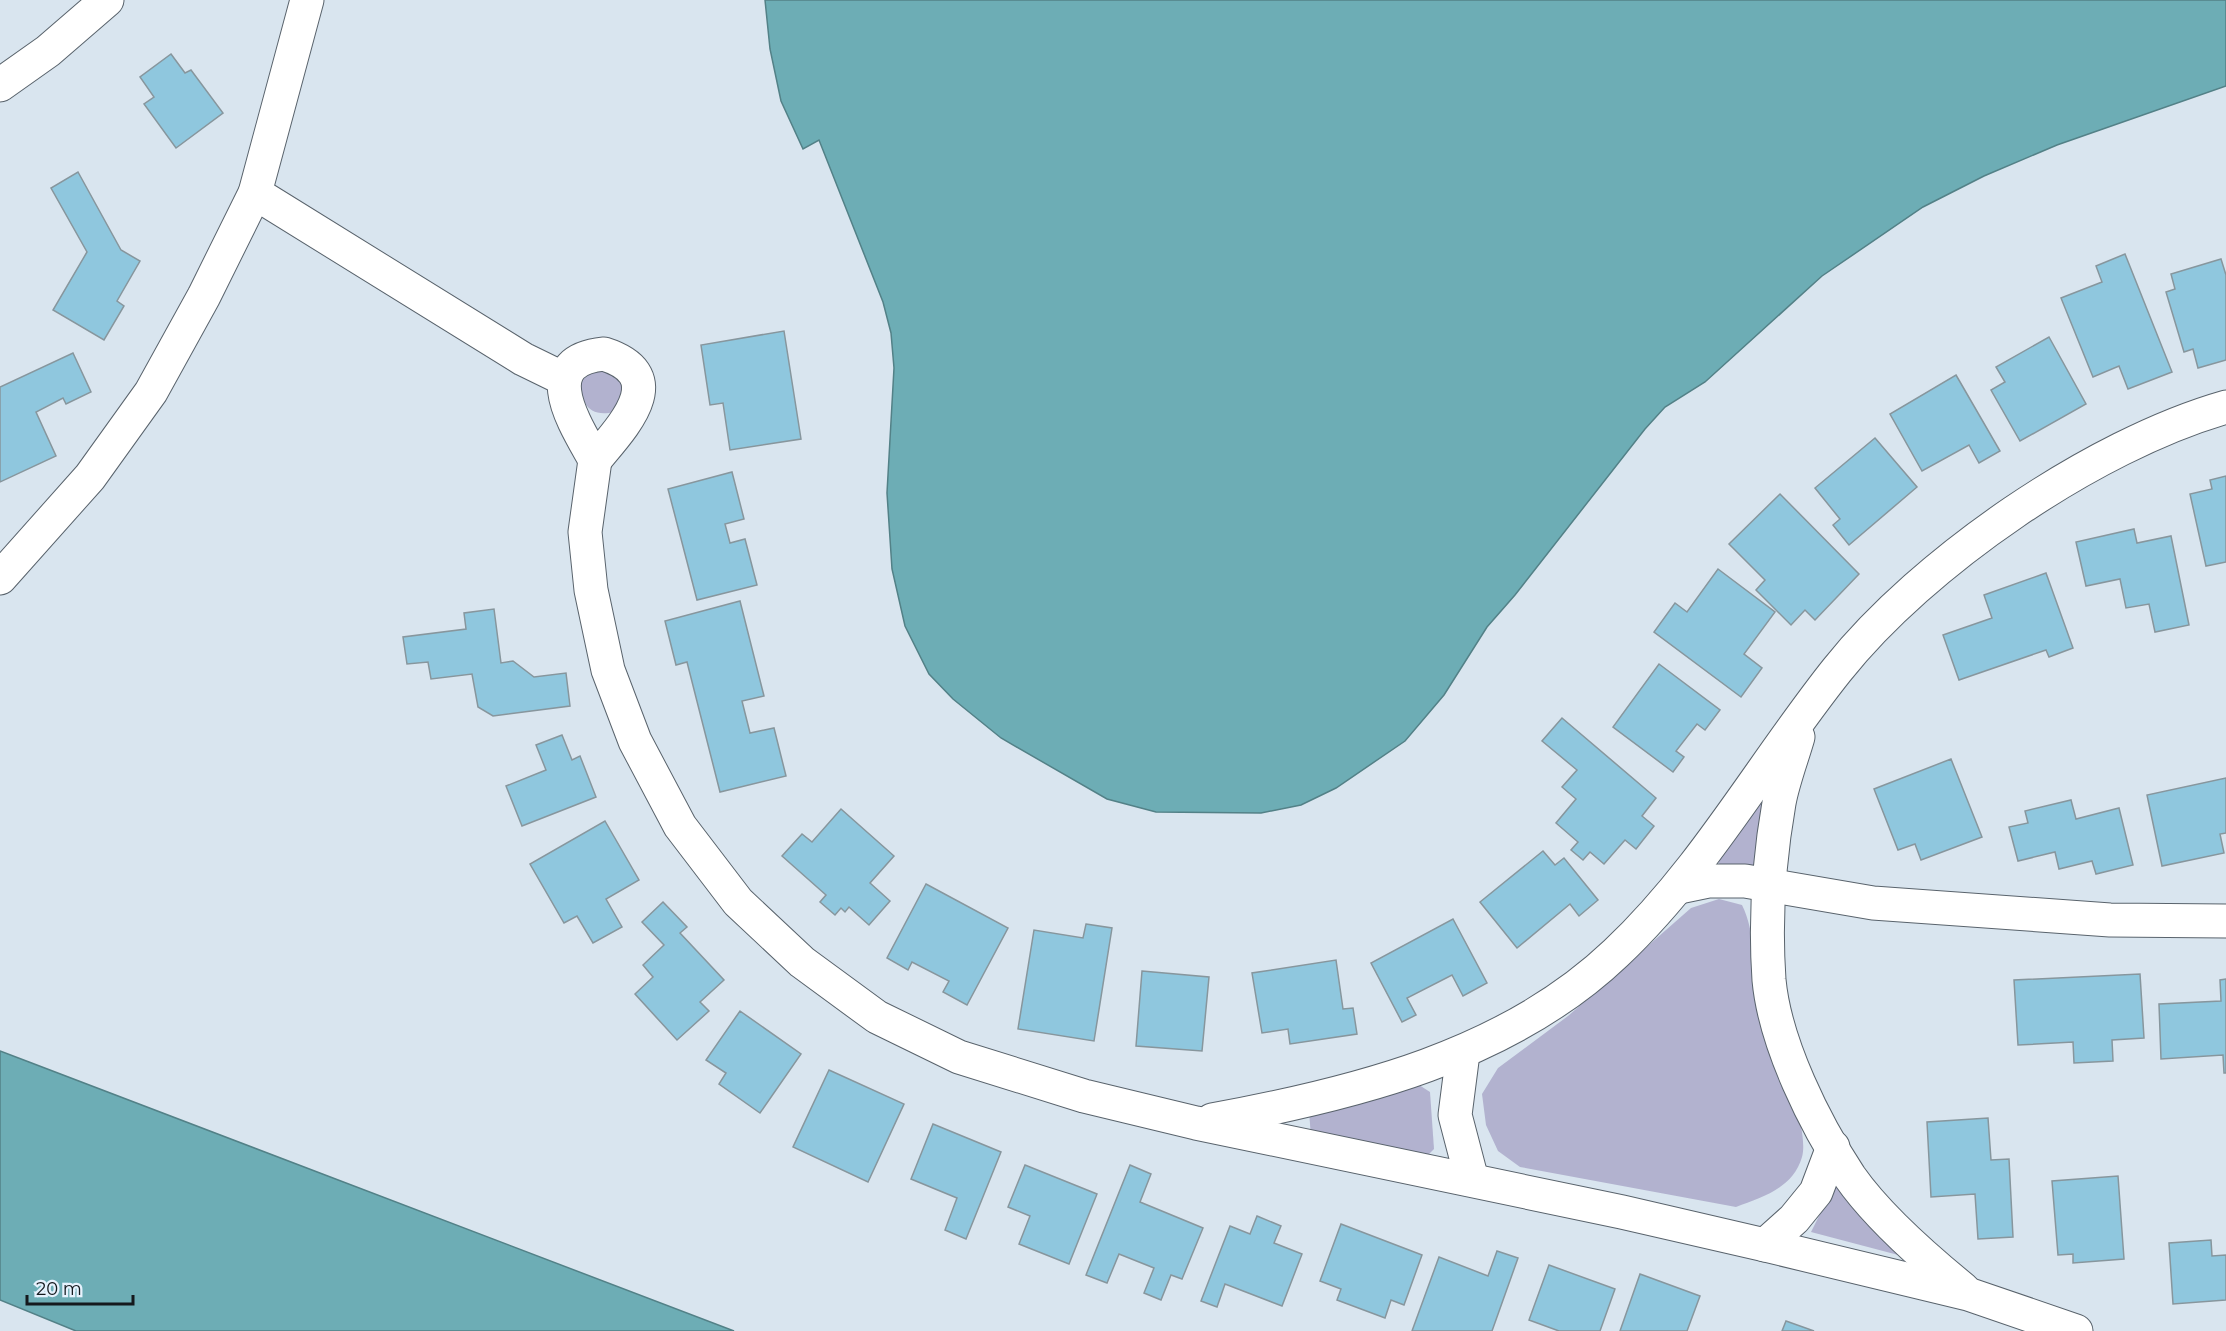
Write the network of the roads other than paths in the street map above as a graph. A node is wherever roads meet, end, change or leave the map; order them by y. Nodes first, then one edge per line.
1 (107, 0) edge
2 (289, 0) edge
3 (307, 0) edge
4 (297, 40) junction
5 (0, 85) edge
6 (255, 193) junction
7 (564, 379) junction
8 (2226, 407) edge
9 (595, 460) junction
10 (0, 578) edge
11 (1805, 712) junction
12 (1769, 886) junction
13 (1679, 887) junction
14 (2226, 921) edge
15 (1463, 1053) junction
16 (1196, 1123) junction
17 (1833, 1147) junction
18 (1472, 1180) junction
19 (1765, 1245) junction
20 (1968, 1294) junction
21 (2076, 1331) edge

1 - 5 street
2 - 4 street
3 - 4 street
4 - 6 street
6 - 7 street
6 - 10 street
7 - 9 street
7 - 9 street
8 - 11 street
9 - 16 street
11 - 12 street
11 - 13 street
12 - 13 street
12 - 14 street
12 - 17 street
13 - 15 street
15 - 16 street
15 - 18 street
16 - 18 street
17 - 19 street
17 - 20 street
18 - 19 street
19 - 20 street
20 - 21 street

